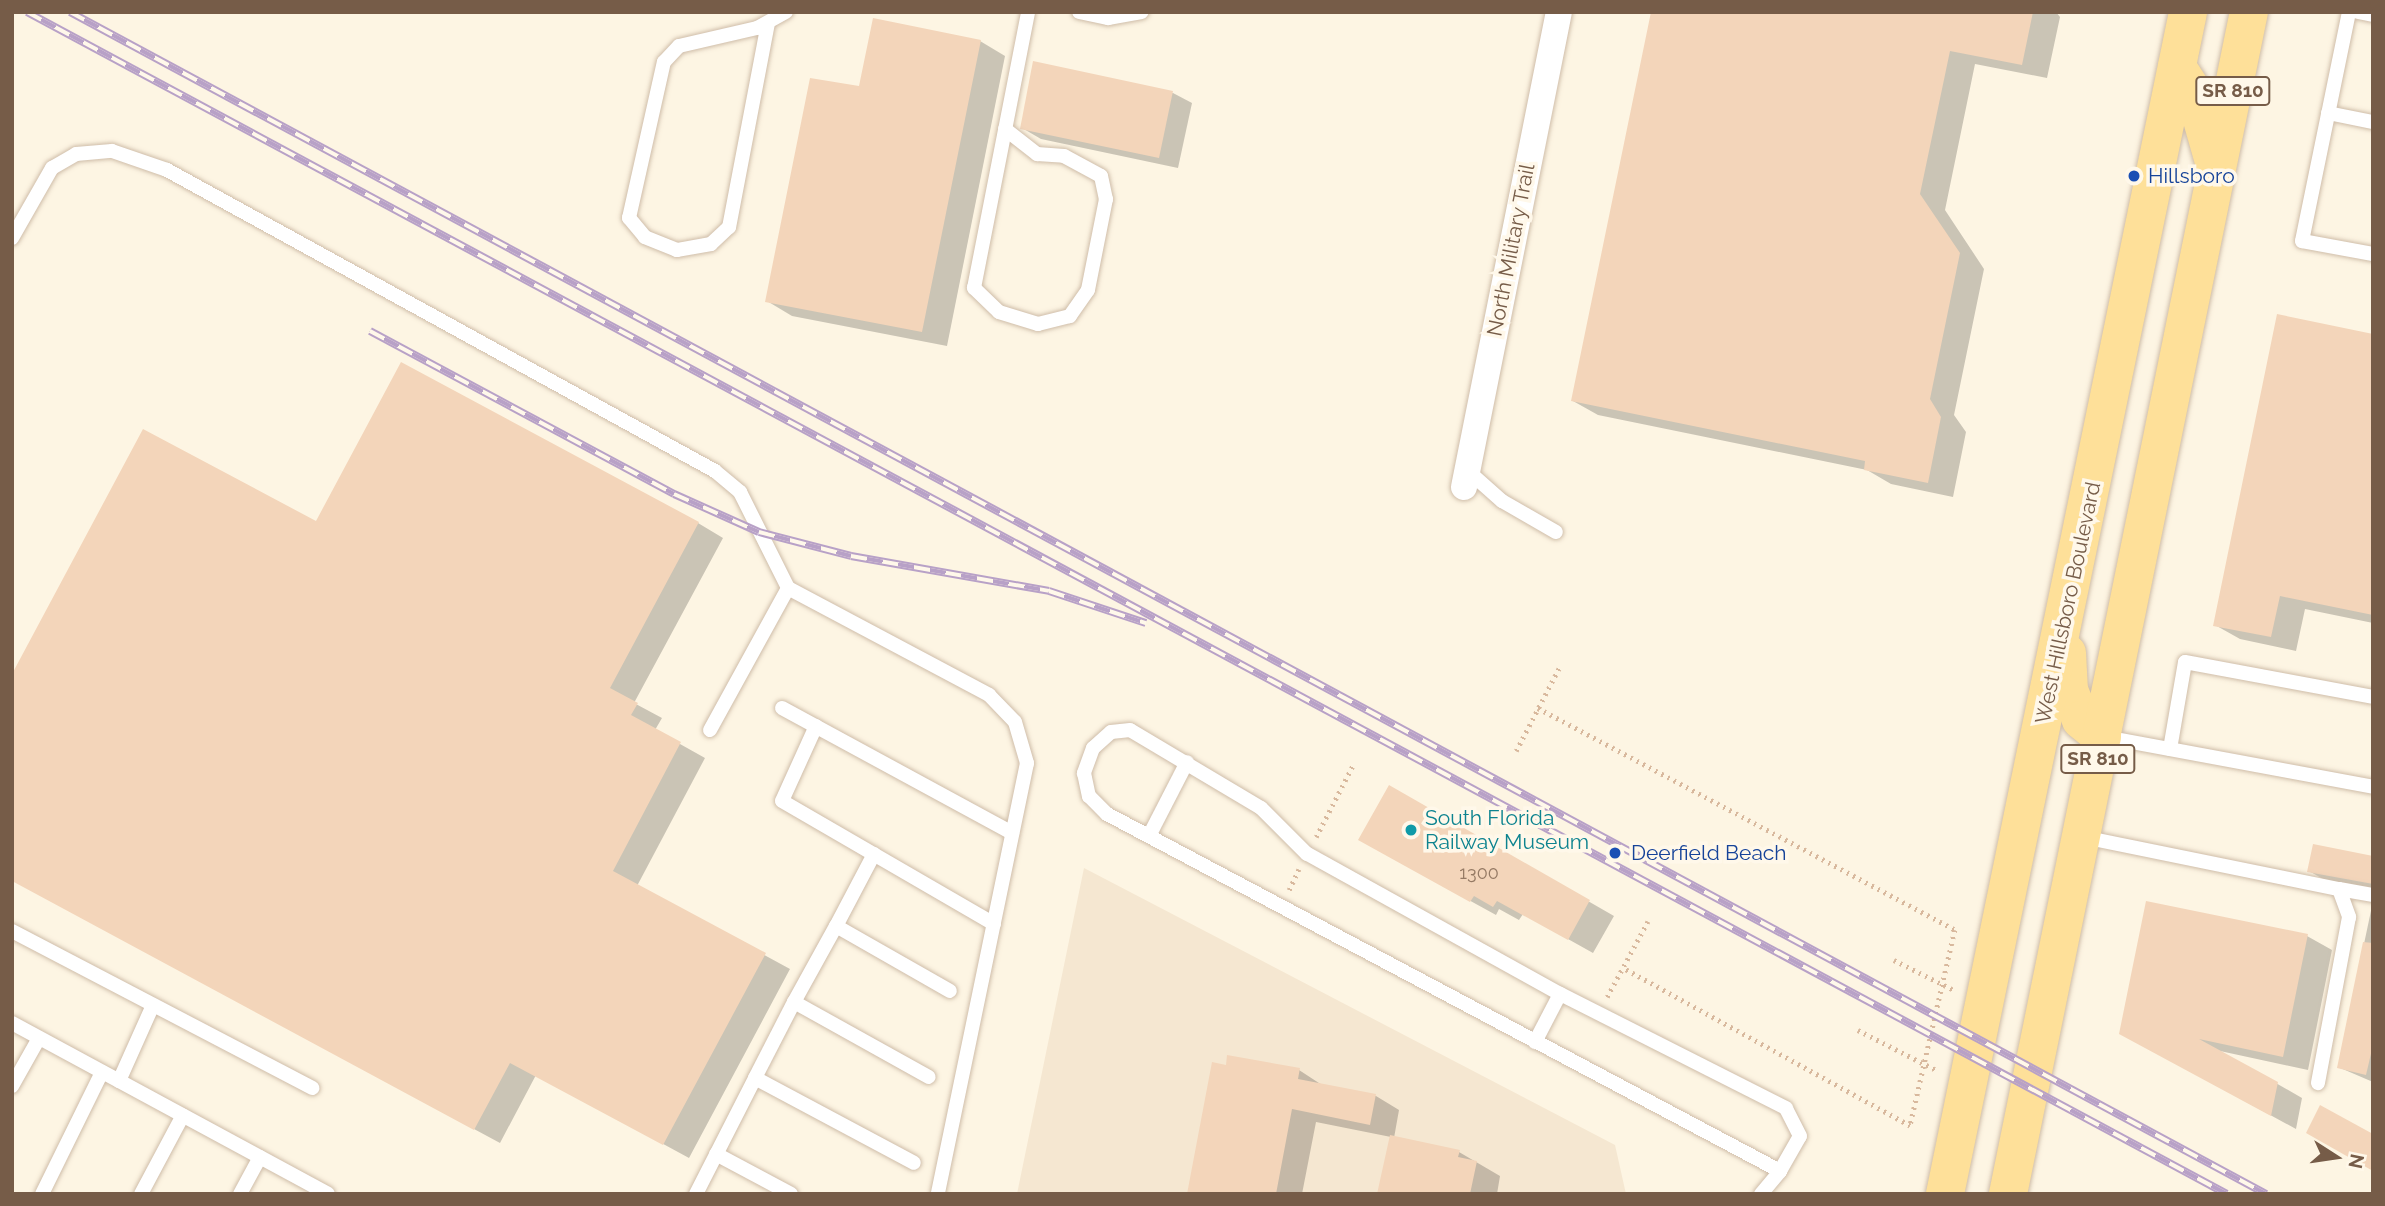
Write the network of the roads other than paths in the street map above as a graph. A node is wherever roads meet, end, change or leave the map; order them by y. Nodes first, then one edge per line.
1 (786, 12) edge
2 (1028, 12) edge
3 (1079, 12) edge
4 (1141, 12) edge
5 (1559, 12) edge
6 (2188, 12) edge
7 (2249, 12) edge
8 (2348, 12) edge
9 (2358, 12) edge
10 (2373, 15) edge
11 (768, 23) junction
12 (2178, 67) junction
13 (2328, 113) junction
14 (2373, 122) edge
15 (1005, 129) junction
16 (2217, 170) junction
17 (12, 238) edge
18 (2373, 254) edge
19 (1466, 479) joint
20 (1556, 532) dead end
21 (788, 589) junction
22 (2066, 616) junction
23 (2373, 698) edge
24 (782, 708) dead end
25 (816, 726) junction
26 (710, 730) dead end
27 (2102, 737) junction
28 (2170, 749) junction
29 (1187, 762) junction
30 (2373, 787) edge
31 (1012, 833) junction
32 (1149, 836) junction
33 (2082, 836) junction
34 (874, 854) junction
35 (2339, 888) junction
36 (2373, 895) edge
37 (994, 924) junction
38 (836, 926) junction
39 (12, 931) edge
40 (950, 991) dead end
41 (1560, 994) junction
42 (794, 1002) junction
43 (153, 1005) junction
44 (12, 1023) edge
45 (39, 1038) junction
46 (1535, 1042) junction
47 (102, 1072) junction
48 (929, 1076) dead end
49 (755, 1078) junction
50 (119, 1081) junction
51 (2318, 1083) dead end
52 (12, 1086) edge
53 (312, 1088) dead end
54 (183, 1115) junction
55 (716, 1154) junction
56 (260, 1157) junction
57 (914, 1163) dead end
58 (1780, 1171) junction
59 (42, 1194) edge
60 (141, 1194) edge
61 (240, 1194) edge
62 (328, 1194) edge
63 (696, 1194) edge
64 (791, 1194) edge
65 (938, 1194) edge
66 (1761, 1194) edge
67 (1945, 1194) edge
68 (2008, 1194) edge

1 - 11 lane
2 - 15 lane
3 - 4 lane
5 - 19 street, North Military Trail
6 - 12 main road, West Hillsboro Boulevard / SR 810
7 - 16 main road, SR 810
8 - 13 lane
9 - 10 lane
11 - 11 lane
12 - 16 main road
12 - 22 main road, West Hillsboro Boulevard / SR 810
13 - 14 lane
13 - 18 lane
15 - 15 lane
16 - 27 main road, SR 810
17 - 21 lane
19 - 20 lane
21 - 26 lane
21 - 31 lane
22 - 27 main road
22 - 67 main road, West Hillsboro Boulevard / SR 810
23 - 28 lane
24 - 25 lane
25 - 31 lane
25 - 34 lane
27 - 28 lane
27 - 33 main road, SR 810
28 - 30 lane
29 - 32 lane
29 - 32 lane
29 - 41 lane
31 - 37 lane
32 - 46 lane
33 - 35 lane
33 - 68 main road, SR 810
34 - 37 lane
34 - 38 lane
35 - 36 lane
35 - 51 lane
37 - 65 lane
38 - 40 lane
38 - 42 lane
39 - 43 lane
41 - 46 lane
41 - 58 lane
42 - 48 lane
42 - 49 lane
43 - 50 lane
43 - 53 lane
44 - 45 lane
45 - 47 lane
45 - 52 lane
46 - 58 lane
47 - 50 lane
47 - 59 lane
49 - 55 lane
49 - 57 lane
50 - 54 lane
54 - 56 lane
54 - 60 lane
55 - 63 lane
55 - 64 lane
56 - 61 lane
56 - 62 lane
58 - 66 lane

